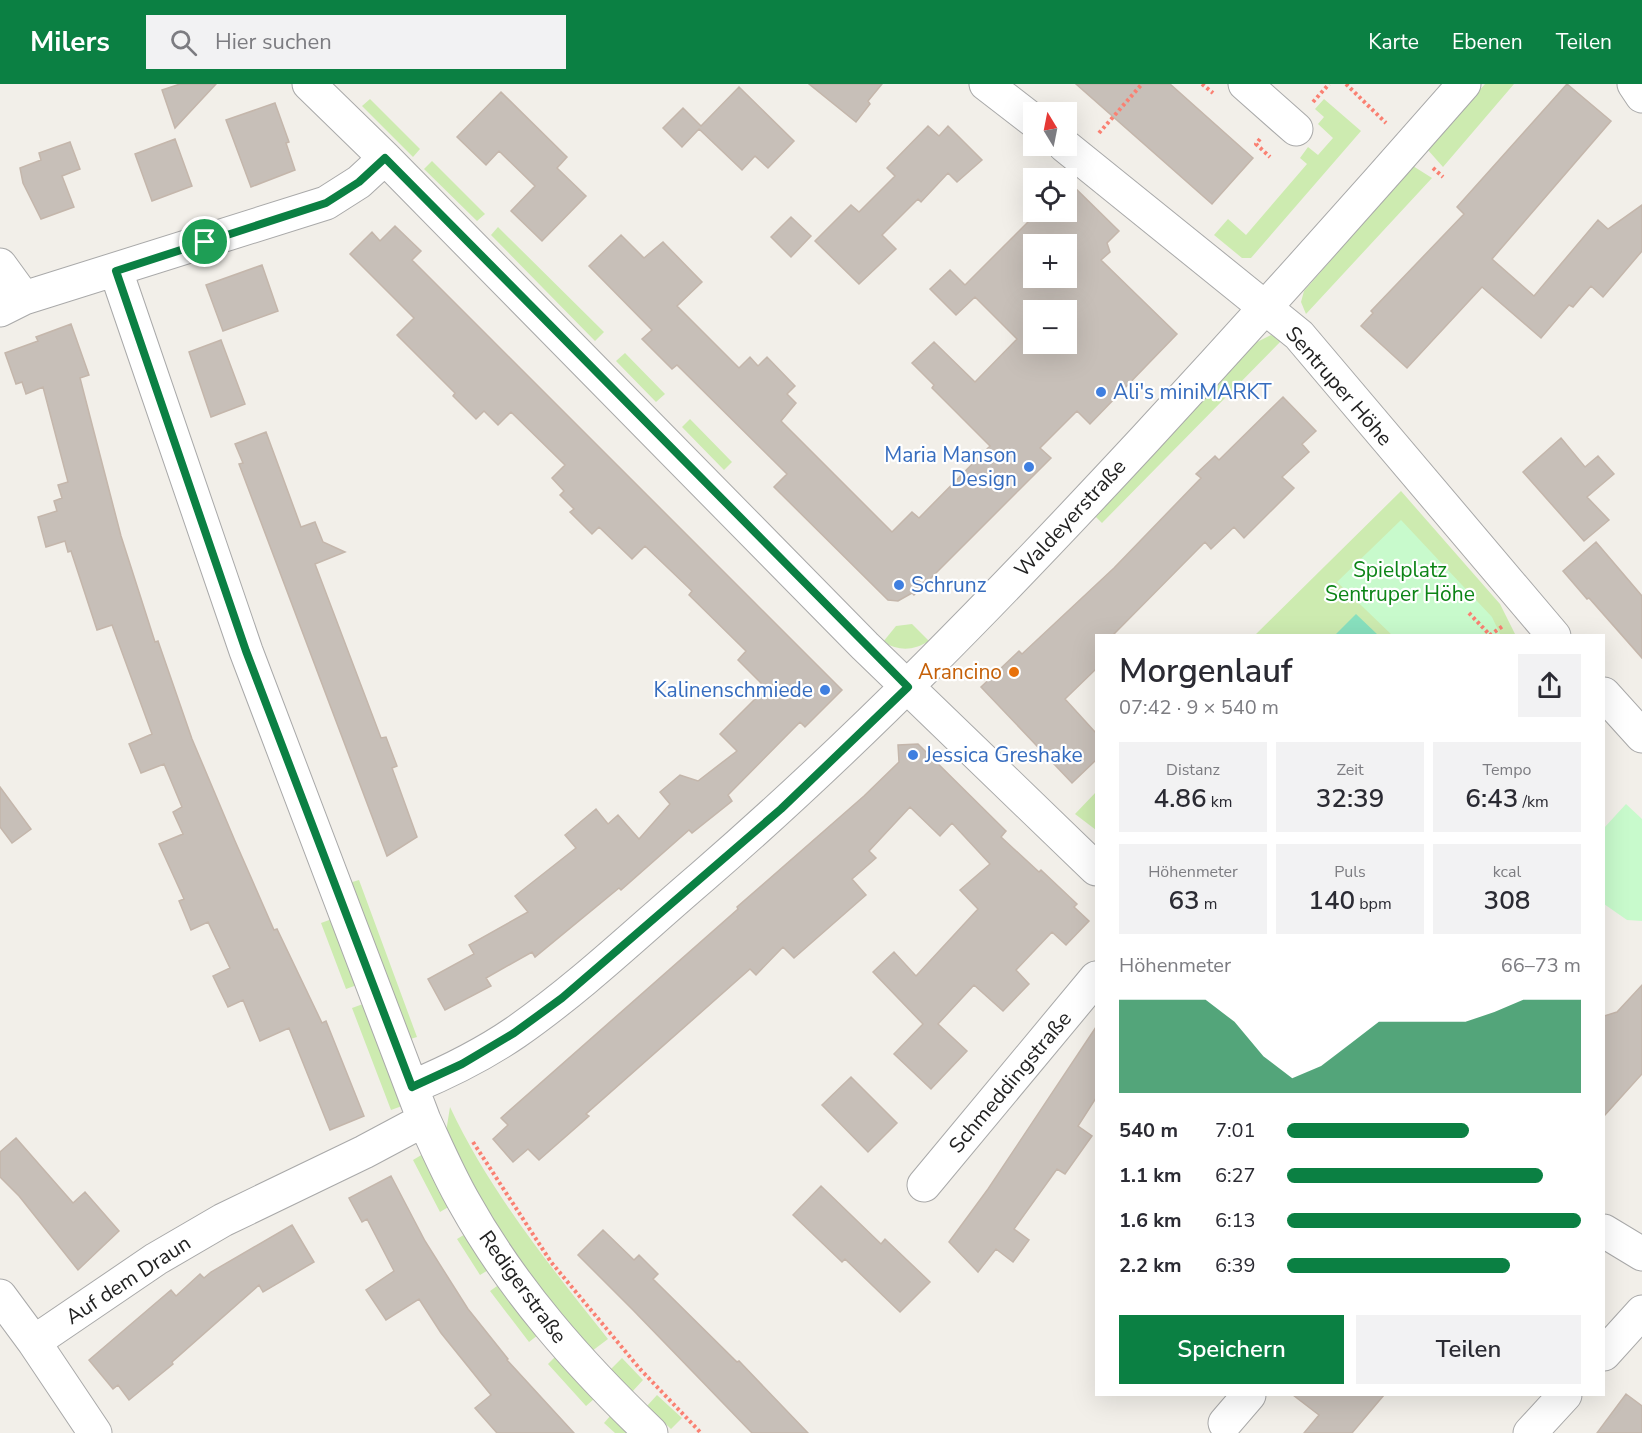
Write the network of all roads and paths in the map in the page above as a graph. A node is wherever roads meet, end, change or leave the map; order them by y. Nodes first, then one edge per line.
1 (309, 84) edge
2 (986, 84) edge
3 (1142, 84) edge
4 (1245, 84) edge
5 (1329, 84) edge
6 (1464, 84) edge
7 (1634, 84) edge
8 (1642, 96) edge
9 (1023, 113) edge
10 (1302, 119) joint
11 (1077, 146) edge
12 (1077, 155) edge
13 (385, 158) junction
14 (0, 266) edge
15 (116, 271) junction
16 (12, 304) edge
17 (1266, 307) junction
18 (1552, 634) edge
19 (908, 687) junction
20 (1605, 695) edge
21 (1642, 736) edge
22 (1095, 868) edge
23 (1095, 979) edge
24 (412, 1087) junction
25 (424, 1120) junction
26 (471, 1140) dead end
27 (924, 1185) dead end
28 (1605, 1232) edge
29 (1642, 1254) edge
30 (0, 1296) edge
31 (1642, 1312) edge
32 (34, 1342) junction
33 (1605, 1353) edge
34 (1248, 1396) edge
35 (1564, 1396) edge
36 (1225, 1423) dead end
37 (95, 1433) edge
38 (651, 1433) edge
39 (701, 1433) edge
40 (1530, 1433) edge

1 - 13 street
2 - 9 street
3 - 11 path
4 - 10 street
5 - 10 path
6 - 17 street, Waldeyerstraße
7 - 8 street
12 - 17 street, Sentruper Höhe
13 - 15 street
13 - 19 street
14 - 16 street
15 - 16 street
15 - 24 street, Redigerstraße
17 - 18 street, Sentruper Höhe
17 - 19 street, Waldeyerstraße
19 - 22 street
19 - 24 street, Waldeyerstraße
20 - 21 street
23 - 27 street, Schmeddingstraße
24 - 25 street, Redigerstraße
25 - 32 street, Auf dem Draun
25 - 38 street, Redigerstraße
26 - 39 path
28 - 29 street
30 - 32 street
31 - 33 street
32 - 37 street
34 - 36 street
35 - 40 street

